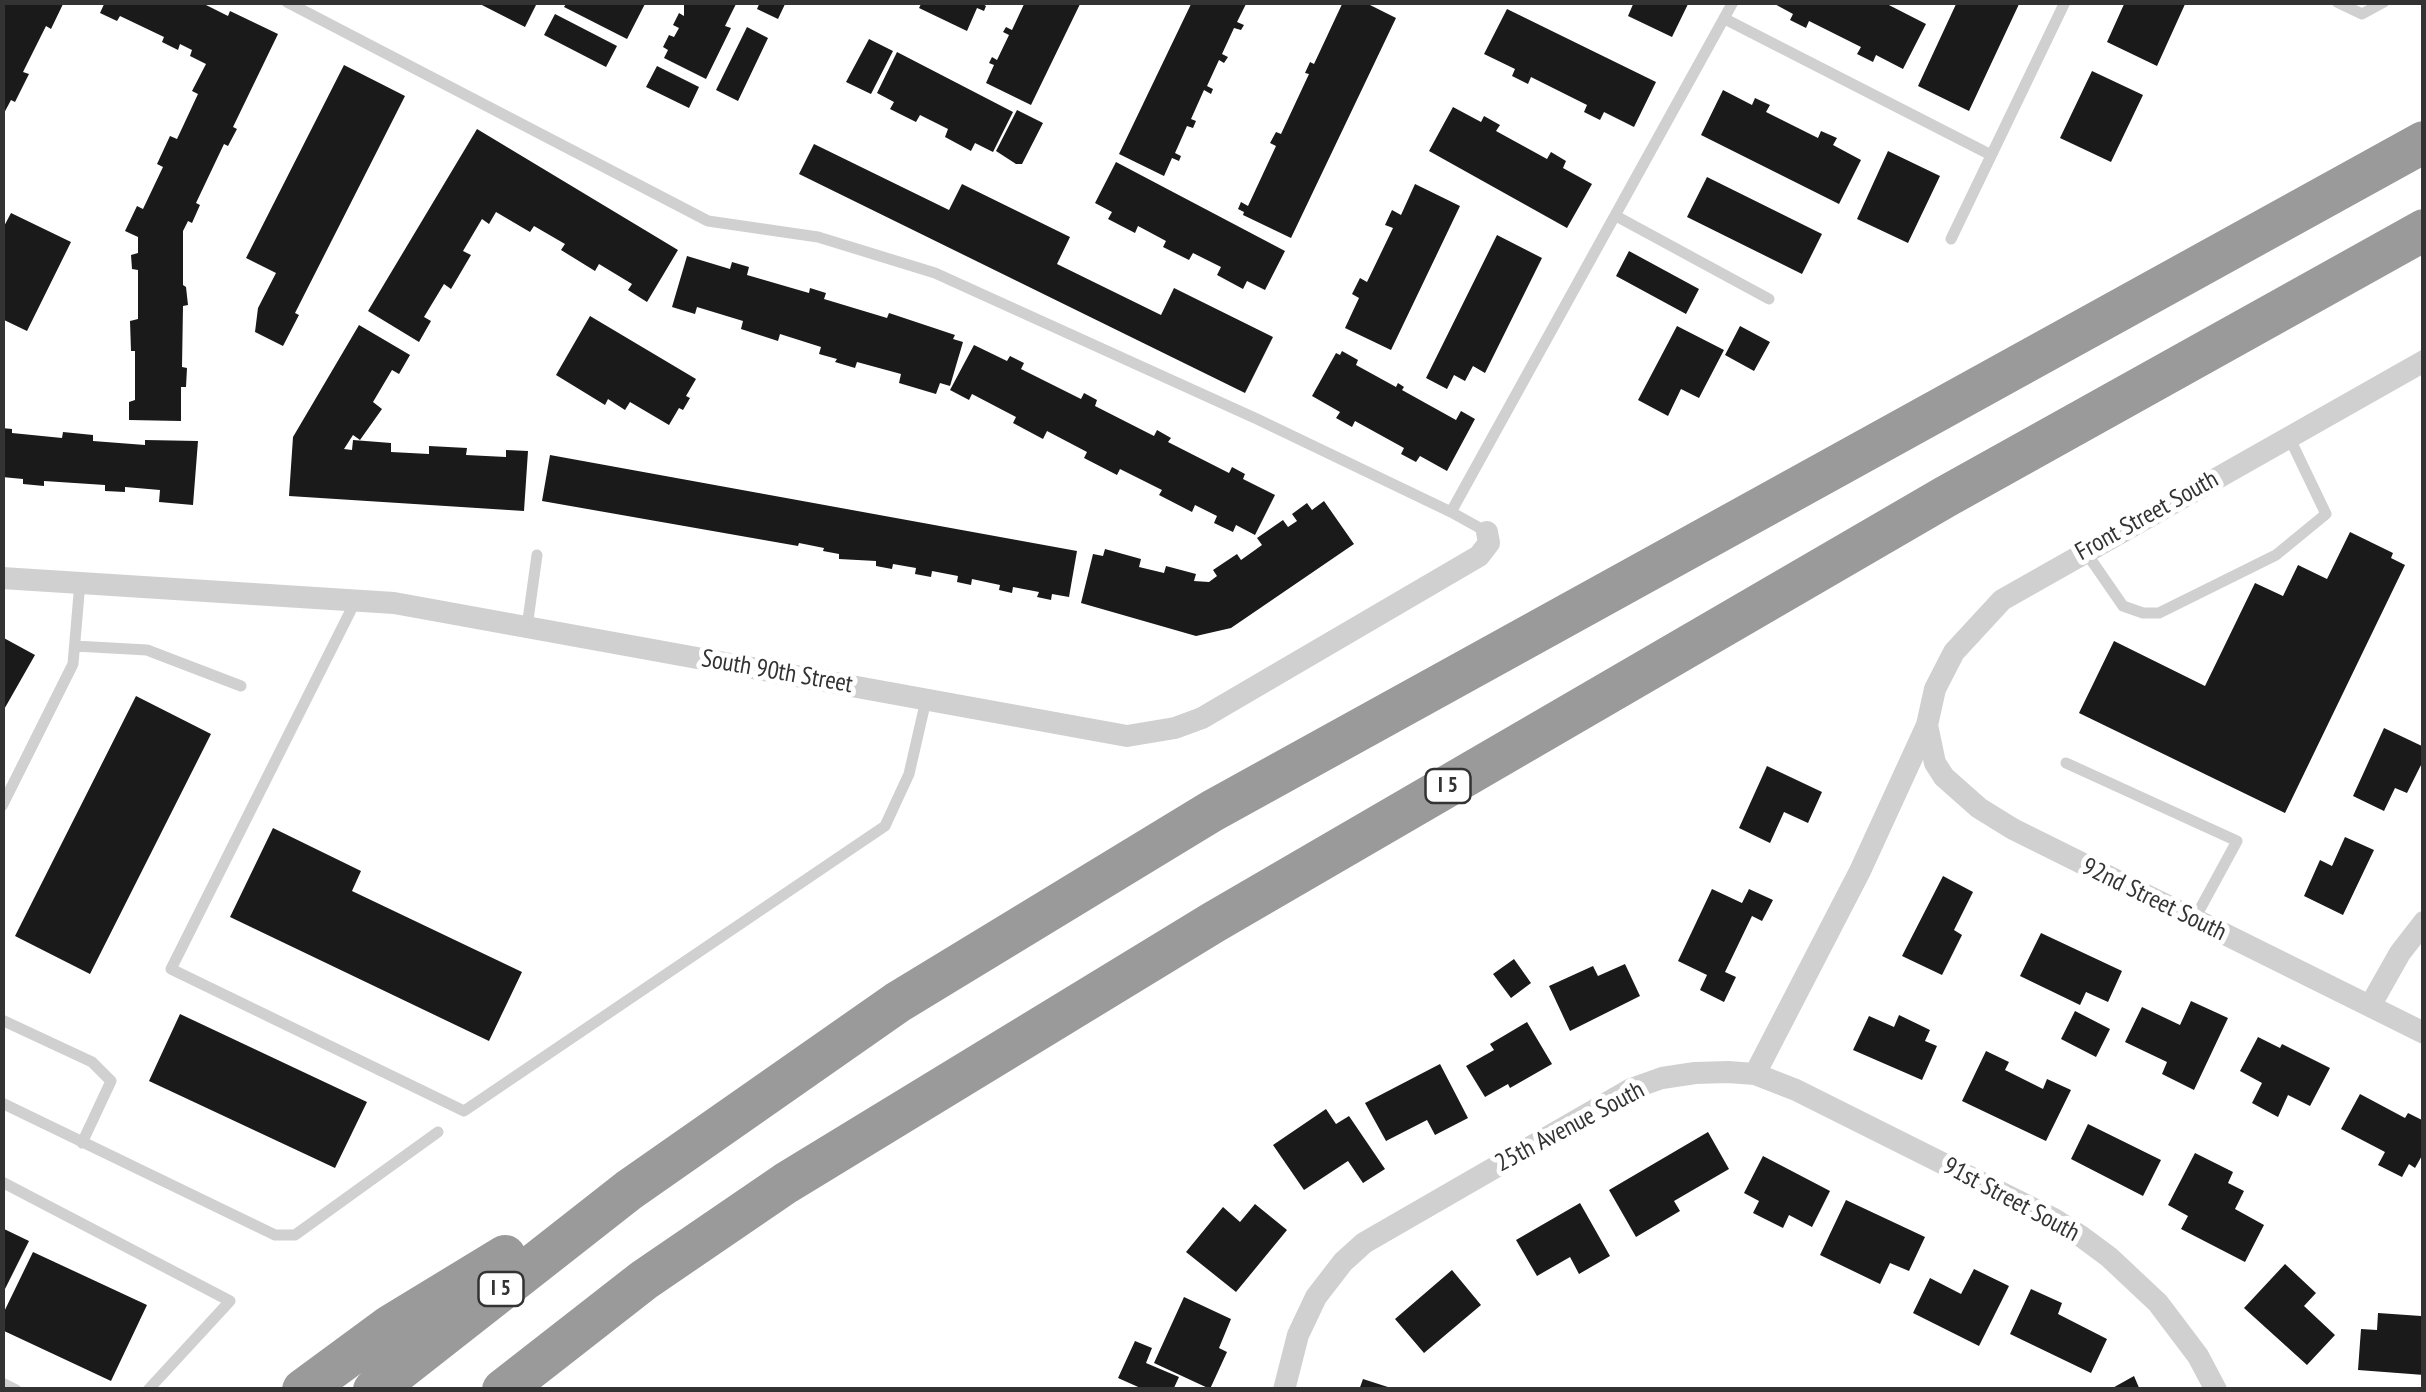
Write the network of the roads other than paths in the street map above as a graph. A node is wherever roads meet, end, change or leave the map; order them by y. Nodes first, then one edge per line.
1 (287, 2) edge
2 (1733, 2) edge
3 (2065, 2) edge
4 (2337, 2) edge
5 (2384, 2) edge
6 (1725, 19) junction
7 (2424, 142) edge
8 (1992, 156) junction
9 (1616, 216) junction
10 (2424, 230) edge
11 (1951, 239) dead end
12 (1769, 300) dead end
13 (2424, 361) edge
14 (2288, 437) junction
15 (1450, 512) junction
16 (1487, 532) joint
17 (2085, 551) junction
18 (537, 555) dead end
19 (2, 578) edge
20 (80, 582) junction
21 (356, 600) junction
22 (527, 627) junction
23 (75, 646) junction
24 (241, 686) dead end
25 (926, 699) junction
26 (1928, 725) junction
27 (2066, 763) dead end
28 (2, 806) edge
29 (2194, 920) junction
30 (2424, 922) edge
31 (2370, 1006) junction
32 (2, 1020) edge
33 (2424, 1032) edge
34 (1755, 1074) junction
35 (2, 1104) edge
36 (438, 1132) dead end
37 (82, 1143) junction
38 (2, 1182) edge
39 (629, 1190) junction
40 (2, 1383) edge
41 (16, 1390) edge
42 (148, 1390) edge
43 (302, 1390) edge
44 (374, 1390) edge
45 (503, 1390) edge
46 (1284, 1390) edge
47 (2216, 1390) edge

1 - 15 lane
2 - 6 lane
3 - 8 lane
4 - 5 lane
6 - 8 lane
6 - 9 lane
7 - 39 highway, I 5
8 - 11 lane
9 - 12 lane
9 - 15 lane
10 - 45 highway, I 5
13 - 14 street, Front Street South
14 - 17 street, Front Street South
14 - 17 lane
15 - 16 lane
16 - 25 street, South 90th Street
17 - 26 street, Front Street South
18 - 22 lane
19 - 20 street, South 90th Street
20 - 21 street, South 90th Street
20 - 23 lane
21 - 22 street, South 90th Street
21 - 25 lane
22 - 25 street, South 90th Street
23 - 24 lane
23 - 28 lane
26 - 29 street, 92nd Street South
26 - 34 street
27 - 29 lane
29 - 31 street, 92nd Street South
30 - 31 street
31 - 33 street, 92nd Street South
32 - 37 lane
34 - 46 street, 25th Avenue South
34 - 47 street, 91st Street South
35 - 37 lane
36 - 37 lane
38 - 42 lane
39 - 43 highway
39 - 44 highway, I 5
40 - 41 lane

